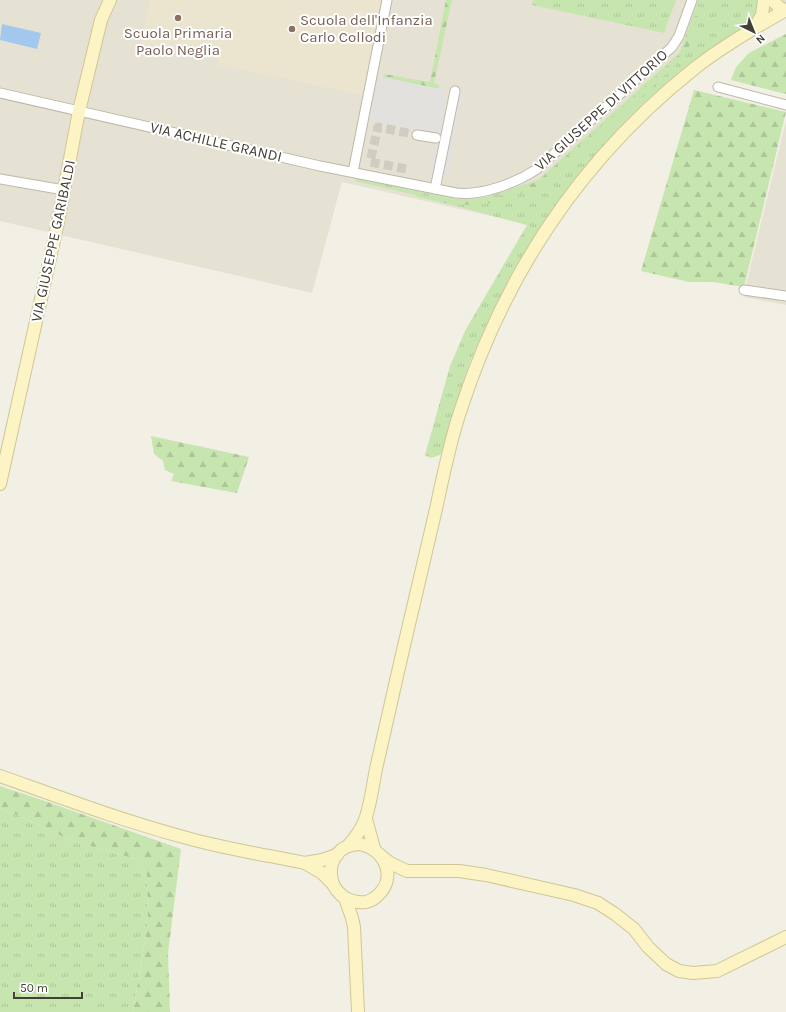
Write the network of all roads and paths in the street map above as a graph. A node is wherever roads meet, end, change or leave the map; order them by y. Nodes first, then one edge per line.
1 (110, 0) edge
2 (387, 0) edge
3 (692, 0) edge
4 (764, 0) edge
5 (772, 0) edge
6 (786, 10) edge
7 (754, 28) junction
8 (718, 87) dead end
9 (455, 91) dead end
10 (0, 93) edge
11 (786, 105) edge
12 (79, 111) junction
13 (417, 135) tunnel mouth
14 (436, 138) dead end
15 (353, 172) junction
16 (0, 179) edge
17 (435, 189) junction
18 (64, 190) junction
19 (744, 290) dead end
20 (786, 296) edge
21 (0, 484) edge
22 (0, 776) edge
23 (366, 819) junction
24 (348, 846) junction
25 (378, 852) junction
26 (337, 854) junction
27 (306, 863) junction
28 (415, 871) junction
29 (332, 883) junction
30 (382, 890) junction
31 (345, 898) junction
32 (367, 902) junction
33 (354, 927) junction
34 (786, 937) edge
35 (358, 1012) edge

1 - 12 street, VIA GIUSEPPE GARIBALDI
2 - 15 street
3 - 17 street, VIA GIUSEPPE DI VITTORIO
4 - 7 street
5 - 6 street
6 - 7 street
7 - 23 street
8 - 11 street
9 - 17 street
10 - 12 street, VIA ACHILLE GRANDI
12 - 15 street, VIA ACHILLE GRANDI
12 - 18 street, VIA GIUSEPPE GARIBALDI
13 - 14 street
15 - 17 street, VIA GIUSEPPE DI VITTORIO
16 - 18 street
18 - 21 street, VIA GIUSEPPE GARIBALDI
19 - 20 street
22 - 27 street
23 - 24 street
23 - 25 street
24 - 25 street
24 - 26 street
25 - 28 street
25 - 30 street
26 - 27 street
26 - 29 street
27 - 29 street
28 - 30 street
28 - 34 street
29 - 31 street
30 - 32 street
31 - 32 street
31 - 33 street
32 - 33 street
33 - 35 street

